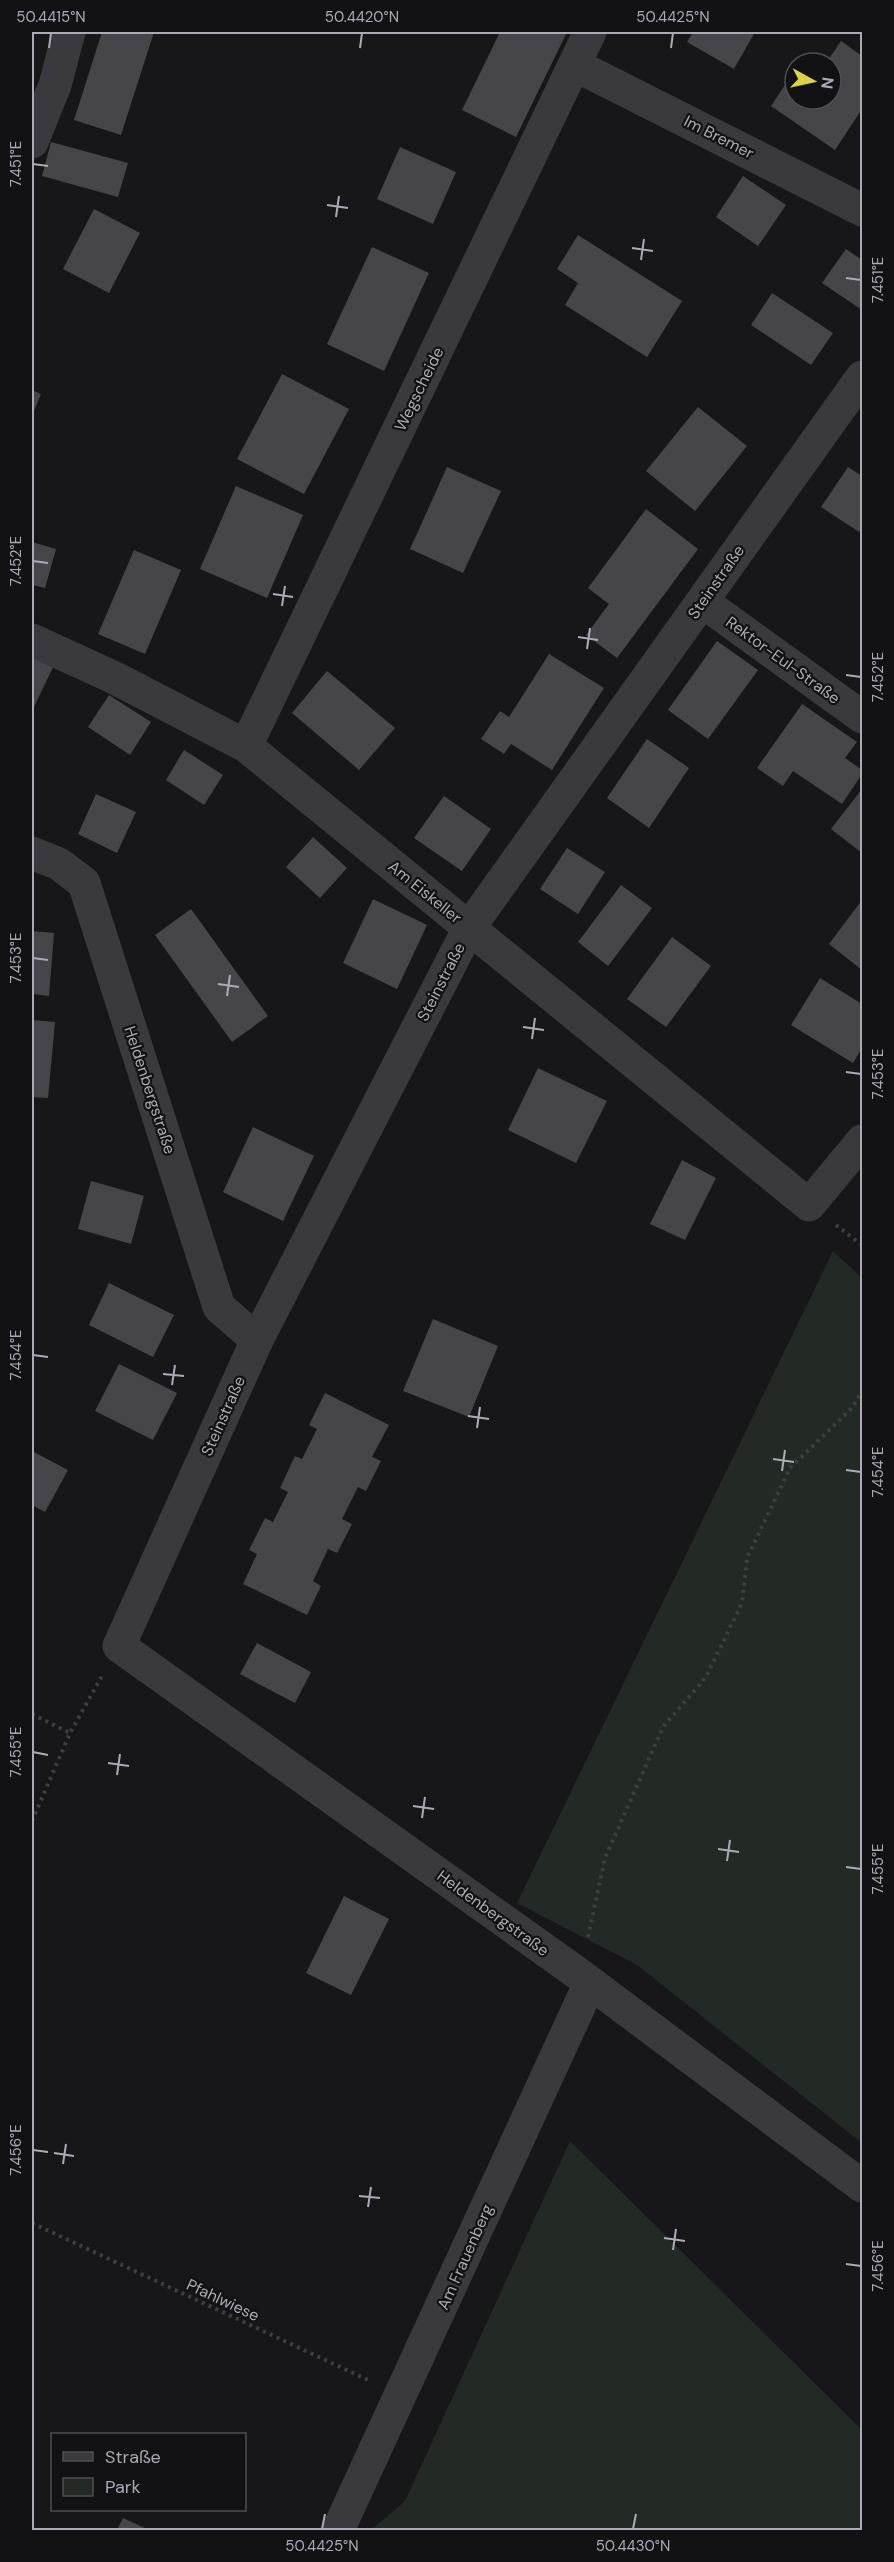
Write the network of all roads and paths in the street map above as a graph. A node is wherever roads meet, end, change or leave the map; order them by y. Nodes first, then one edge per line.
1 (69, 32) edge
2 (590, 32) edge
3 (575, 65) junction
4 (32, 142) edge
5 (862, 210) edge
6 (862, 377) edge
7 (703, 602) junction
8 (32, 640) edge
9 (862, 717) edge
10 (246, 746) junction
11 (32, 853) edge
12 (469, 928) junction
13 (862, 1141) edge
14 (257, 1340) junction
15 (862, 1391) edge
16 (119, 1646) junction
17 (32, 1714) edge
18 (70, 1733) junction
19 (32, 1821) edge
20 (585, 1979) junction
21 (862, 2186) edge
22 (32, 2223) edge
23 (408, 2382) junction
24 (338, 2530) edge

1 - 4 street
2 - 3 street, Wegscheide
3 - 5 street, Im Bremer
3 - 10 street, Wegscheide
6 - 7 street, Steinstraße
7 - 9 street, Rektor-Eul-Straße
7 - 12 street, Steinstraße
8 - 10 street, Am Eiskeller
10 - 12 street, Am Eiskeller
11 - 14 street, Heldenbergstraße
12 - 13 street, Am Eiskeller
12 - 14 street, Steinstraße
14 - 16 street, Steinstraße
15 - 20 path
16 - 18 path
16 - 20 street, Heldenbergstraße
17 - 18 path
18 - 19 path
20 - 21 street, Heldenbergstraße
20 - 23 street, Am Frauenberg
22 - 23 path, Pfahlwiese
23 - 24 street, Am Frauenberg

